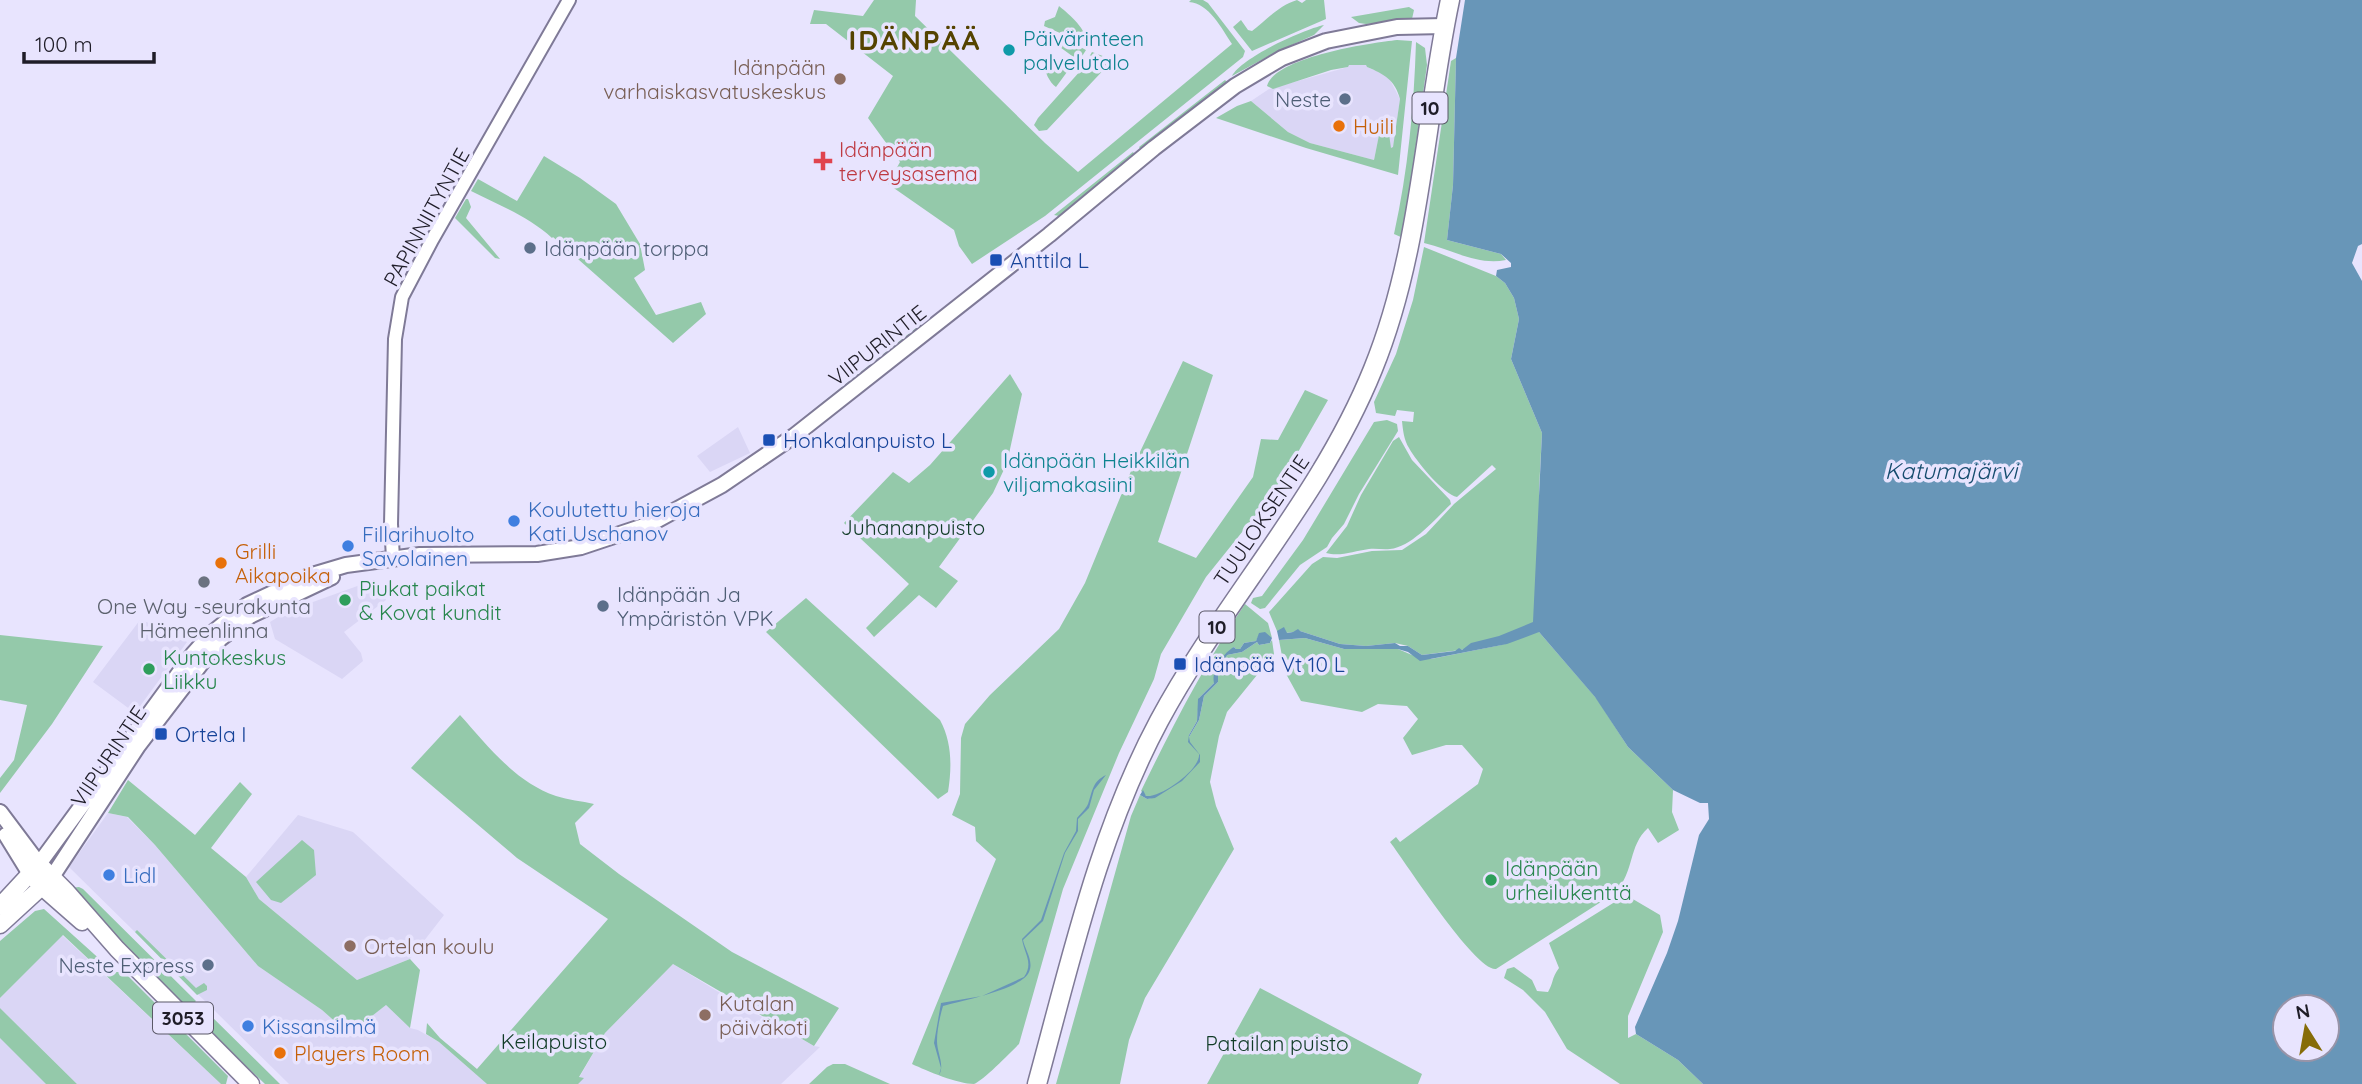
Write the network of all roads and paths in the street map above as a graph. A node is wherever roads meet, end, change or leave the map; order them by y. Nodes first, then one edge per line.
1 (569, 0) edge
2 (1449, 0) edge
3 (1421, 26) junction
4 (1443, 30) junction
5 (1358, 34) junction
6 (393, 558) junction
7 (369, 563) junction
8 (0, 812) edge
9 (0, 825) edge
10 (34, 869) junction
11 (47, 882) junction
12 (0, 906) edge
13 (0, 925) edge
14 (251, 1084) edge
15 (1037, 1084) edge

1 - 6 street, PAPINNIITYNTIE
2 - 3 main road
2 - 4 highway, TUULOKSENTIE / 10
3 - 4 main road, VIIPURINTIE
3 - 5 main road, VIIPURINTIE
4 - 5 main road, VIIPURINTIE
4 - 15 highway, TUULOKSENTIE / 10
5 - 6 main road, VIIPURINTIE
6 - 7 main road, VIIPURINTIE
7 - 10 main road, VIIPURINTIE
7 - 11 main road, VIIPURINTIE
8 - 10 main road
9 - 10 main road
10 - 11 main road
10 - 12 main road, VIIPURINTIE
11 - 13 main road, VIIPURINTIE
11 - 14 main road, 3053

